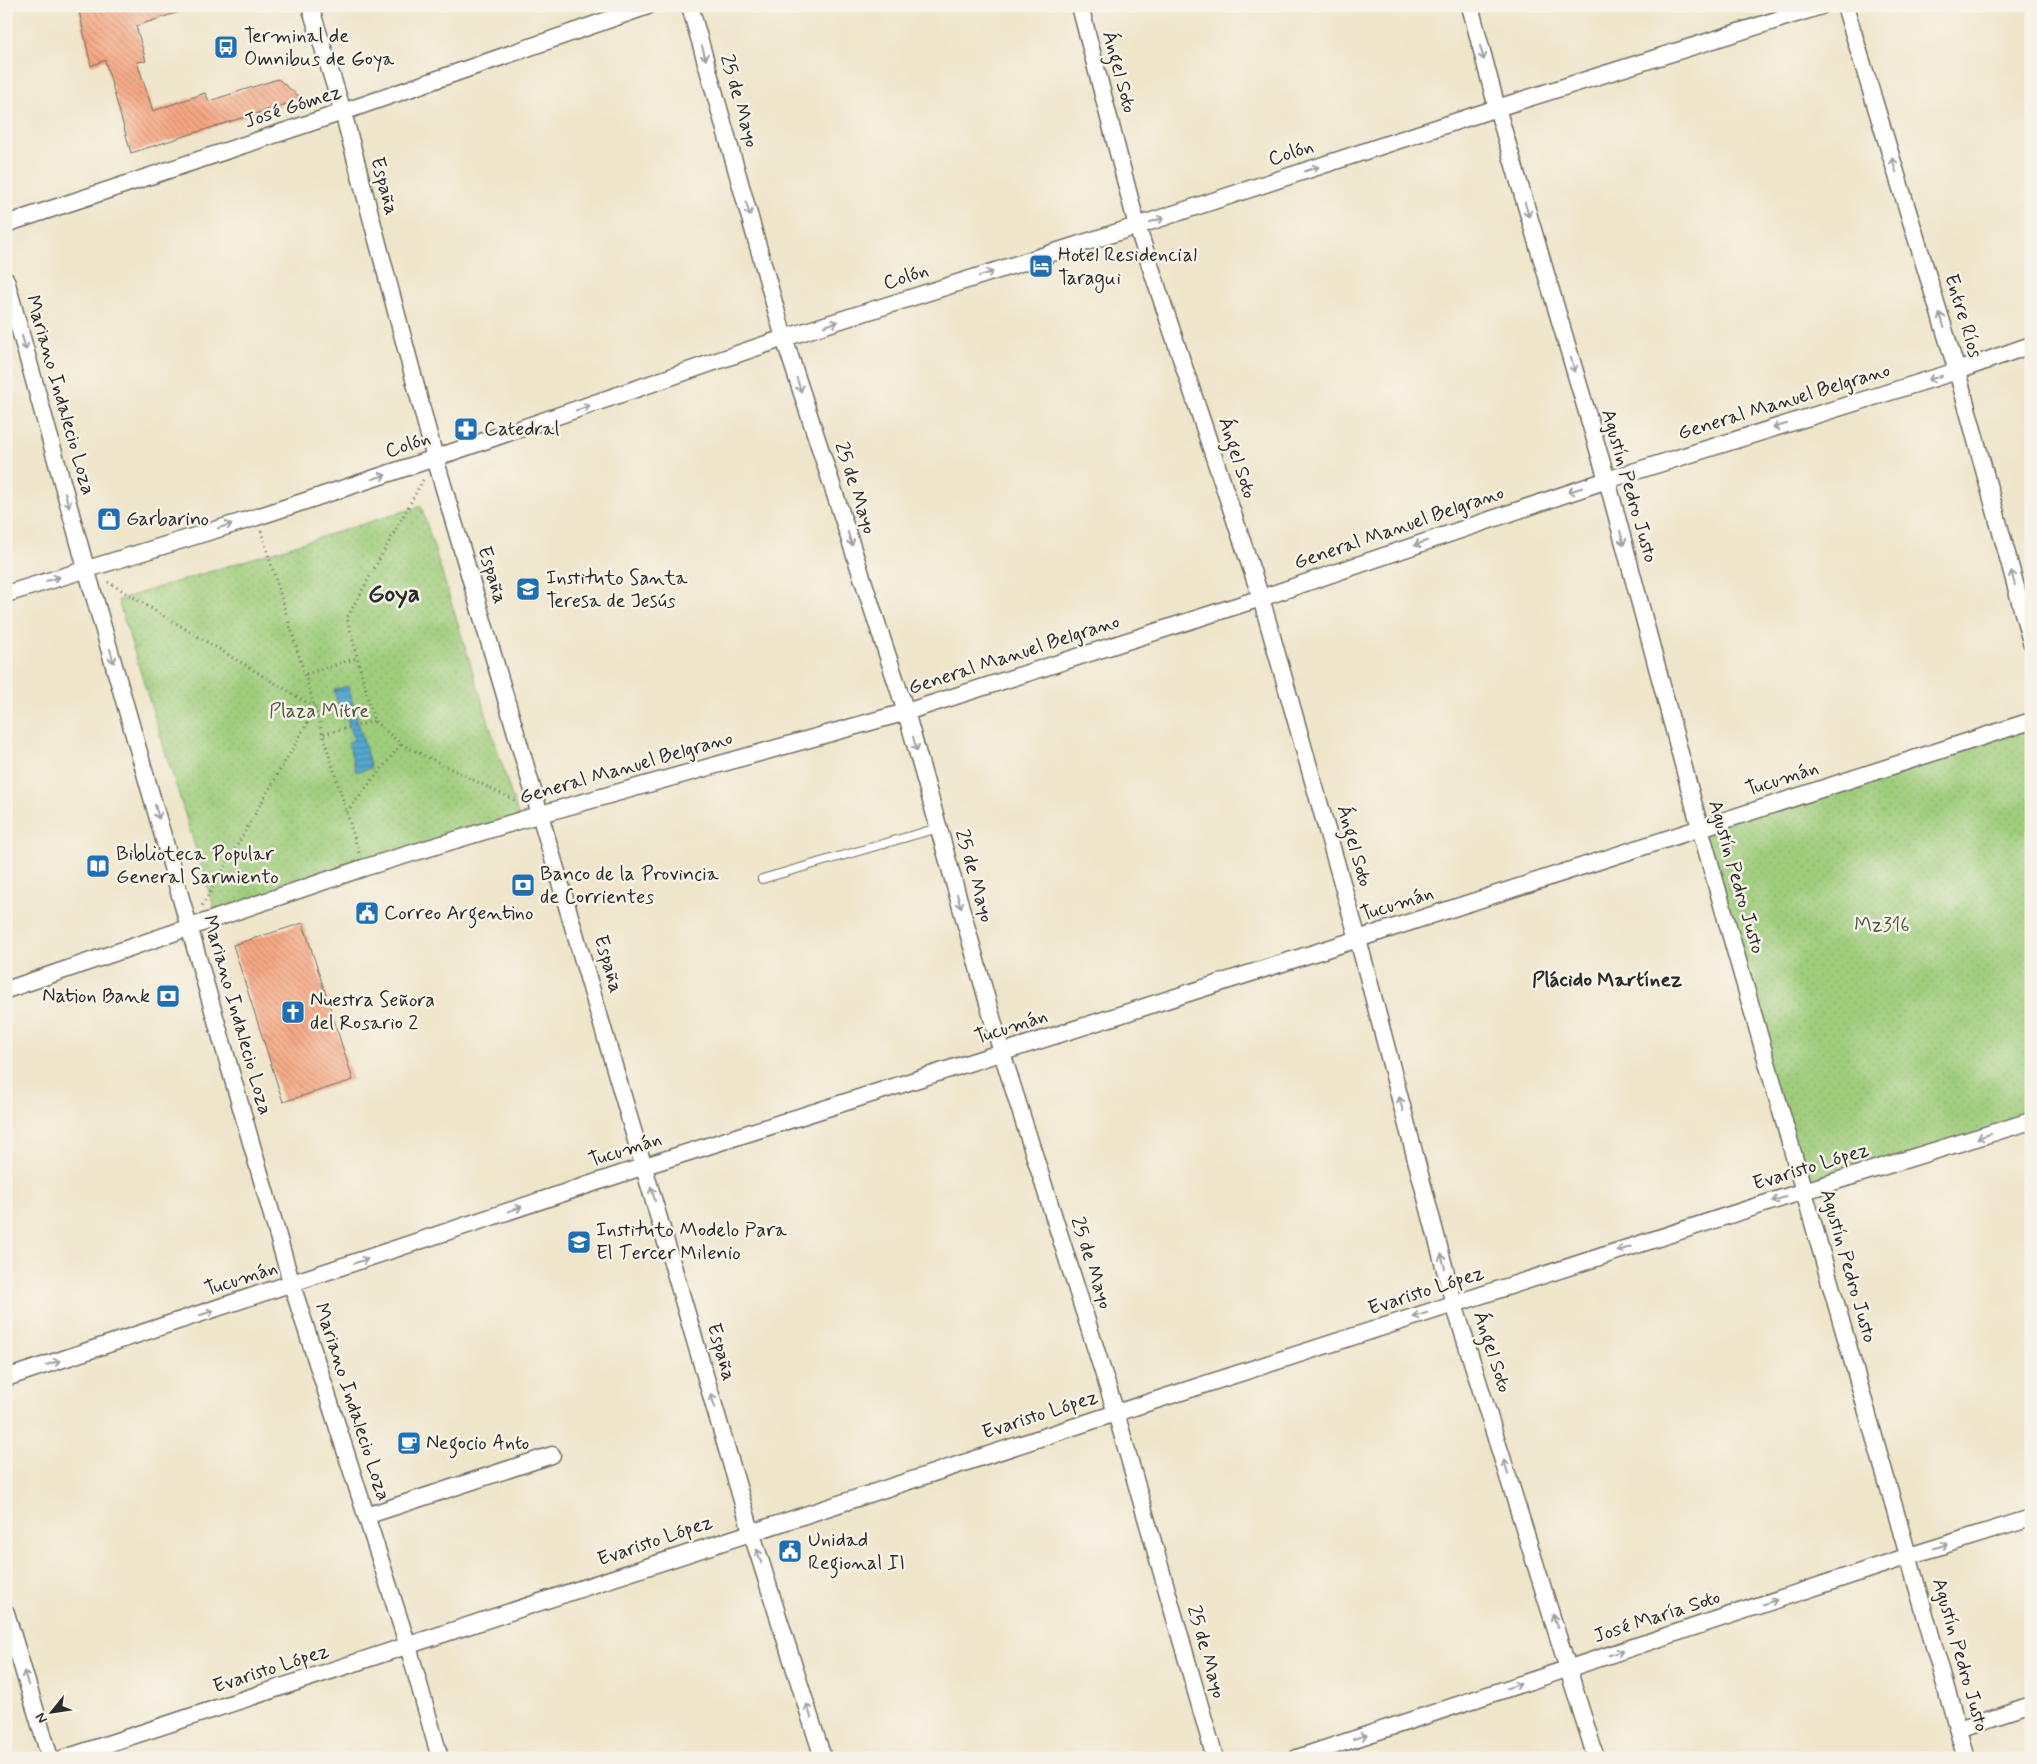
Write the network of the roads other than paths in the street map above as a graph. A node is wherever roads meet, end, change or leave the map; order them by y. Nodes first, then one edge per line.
1 (310, 6) edge
2 (648, 6) edge
3 (690, 6) edge
4 (1080, 6) edge
5 (1470, 6) edge
6 (1821, 6) edge
7 (1845, 6) edge
8 (1497, 108) junction
9 (343, 112) junction
10 (6, 224) edge
11 (1138, 226) junction
12 (6, 280) edge
13 (784, 338) junction
14 (2031, 345) edge
15 (1957, 371) junction
16 (435, 458) junction
17 (1607, 480) junction
18 (86, 568) junction
19 (6, 594) edge
20 (1261, 598) junction
21 (2031, 642) edge
22 (906, 712) junction
23 (2031, 721) edge
24 (541, 814) junction
25 (938, 828) junction
26 (1700, 828) junction
27 (762, 879) dead end
28 (190, 927) junction
29 (1358, 939) junction
30 (6, 990) edge
31 (1002, 1053) junction
32 (2031, 1122) edge
33 (645, 1166) junction
34 (1804, 1191) junction
35 (292, 1284) junction
36 (1454, 1304) junction
37 (6, 1378) edge
38 (1116, 1413) junction
39 (552, 1455) dead end
40 (366, 1516) junction
41 (2031, 1518) edge
42 (751, 1531) junction
43 (1909, 1556) junction
44 (6, 1613) edge
45 (408, 1646) junction
46 (1569, 1668) junction
47 (2031, 1705) edge
48 (1958, 1729) junction
49 (50, 1758) edge
50 (65, 1758) edge
51 (440, 1758) edge
52 (823, 1758) edge
53 (1215, 1758) edge
54 (1297, 1758) edge
55 (1596, 1758) edge
56 (1966, 1758) edge

1 - 9 street, España
2 - 9 street, José Gómez
3 -> 13 street, 25 de Mayo
4 - 11 street, Ángel Soto
5 -> 8 street, Agustín Pedro Justo
6 - 8 street, Colón
15 -> 7 street, Entre Ríos
11 -> 8 street, Colón
8 -> 17 street, Agustín Pedro Justo
9 - 10 street, José Gómez
9 - 16 street, España
13 -> 11 street, Colón
11 - 20 street, Ángel Soto
12 -> 18 street, Mariano Indalecio Loza
16 -> 13 street, Colón
13 -> 22 street, 25 de Mayo
14 - 15 street, General Manuel Belgrano
15 -> 17 street, General Manuel Belgrano
21 -> 15 street, Entre Ríos
18 -> 16 street, Colón
16 - 24 street, España
17 -> 20 street, General Manuel Belgrano
17 -> 26 street, Agustín Pedro Justo
19 -> 18 street, Colón
18 -> 28 street, Mariano Indalecio Loza
20 - 22 street, General Manuel Belgrano
20 - 29 street, Ángel Soto
22 - 24 street, General Manuel Belgrano
22 -> 25 street, 25 de Mayo
23 - 26 street, Tucumán
24 - 28 street, General Manuel Belgrano
24 - 33 street, España
25 - 27 lane
25 -> 31 street, 25 de Mayo
26 - 29 street, Tucumán
26 - 34 street, Agustín Pedro Justo
28 - 30 street, General Manuel Belgrano
28 - 35 street, Mariano Indalecio Loza
29 - 31 street, Tucumán
36 -> 29 street, Ángel Soto
31 - 33 street, Tucumán
31 - 38 street, 25 de Mayo
32 -> 34 street, Evaristo López
35 -> 33 street, Tucumán
42 -> 33 street, España
34 -> 36 street, Evaristo López
34 - 43 street, Agustín Pedro Justo
37 -> 35 street, Tucumán
35 - 40 street, Mariano Indalecio Loza
36 -> 38 street, Evaristo López
46 -> 36 street, Ángel Soto
38 - 42 street, Evaristo López
38 - 53 street, 25 de Mayo
39 - 40 street
40 - 45 street, Mariano Indalecio Loza
43 -> 41 street, José María Soto
42 - 45 street, Evaristo López
52 -> 42 street, España
46 -> 43 street, José María Soto
43 - 48 street, Agustín Pedro Justo
49 -> 44 street
45 - 50 street, Evaristo López
45 - 51 street, Mariano Indalecio Loza
54 -> 46 street, José María Soto
46 - 55 street, Ángel Soto
47 - 48 street
48 - 56 street, Agustín Pedro Justo

